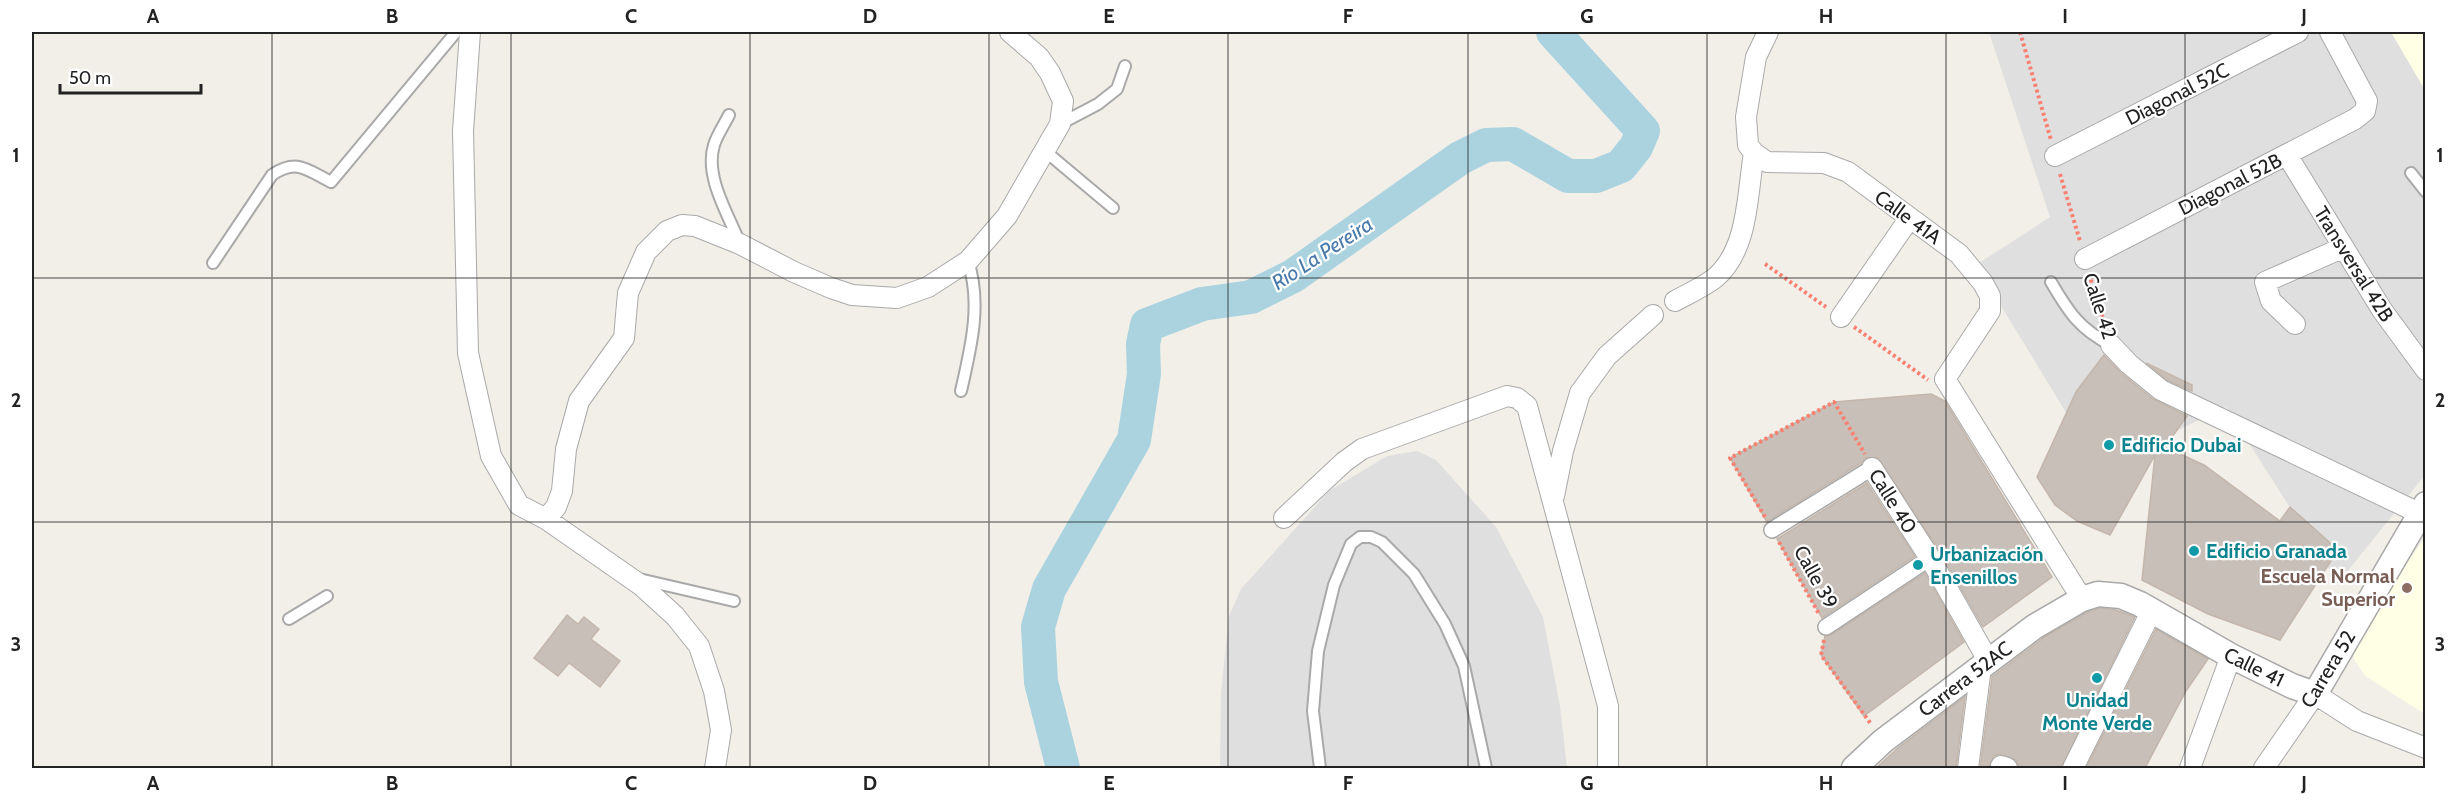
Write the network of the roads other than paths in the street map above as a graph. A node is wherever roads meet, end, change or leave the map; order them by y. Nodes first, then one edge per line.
1 (456, 32) edge
2 (470, 32) edge
3 (1010, 32) edge
4 (1768, 32) edge
5 (2298, 32) edge
6 (2330, 32) edge
7 (1125, 66) dead end
8 (729, 116) dead end
9 (1060, 124) junction
10 (1045, 151) junction
11 (1754, 153) junction
12 (2287, 155) junction
13 (2055, 156) road end
14 (2411, 173) dead end
15 (2426, 192) edge
16 (1113, 208) dead end
17 (1909, 219) junction
18 (740, 244) junction
19 (2342, 248) junction
20 (2085, 260) road end
21 (968, 261) junction
22 (213, 263) dead end
23 (2051, 282) dead end
24 (1675, 302) dead end
25 (1653, 315) dead end
26 (1841, 317) dead end
27 (2295, 324) dead end
28 (2111, 345) joint
29 (2426, 370) edge
30 (961, 391) dead end
31 (1872, 468) joint
32 (1553, 502) junction
33 (2422, 509) edge
34 (1284, 518) dead end
35 (546, 519) junction
36 (1772, 530) road end
37 (1929, 558) junction
38 (627, 576) junction
39 (327, 596) dead end
40 (2082, 599) junction
41 (734, 601) dead end
42 (2151, 612) junction
43 (289, 619) dead end
44 (1826, 627) road end
45 (2231, 656) junction
46 (1985, 664) junction
47 (2315, 694) junction
48 (2426, 748) edge
49 (715, 768) edge
50 (1320, 768) edge
51 (1486, 768) edge
52 (1608, 768) edge
53 (1854, 768) edge
54 (1968, 768) edge
55 (2073, 768) edge
56 (2190, 768) edge
57 (2264, 768) edge

1 - 22 lane
2 - 35 street
3 - 9 street
4 - 11 street
5 - 13 street, Diagonal 52C
6 - 12 street, Diagonal 52B
7 - 9 lane
8 - 18 lane
9 - 10 street
10 - 16 lane
10 - 21 street
11 - 17 street, Calle 41A
11 - 24 street
12 - 19 street, Transversal 42B
12 - 20 street, Diagonal 52B
14 - 15 lane
17 - 26 street
17 - 40 street, Calle 41A
18 - 21 street
18 - 35 street
19 - 27 street
19 - 29 street, Transversal 42B
21 - 30 lane
23 - 28 lane
25 - 32 street
28 - 33 street, Calle 42
31 - 36 street
31 - 37 street, Calle 40
32 - 34 street
32 - 52 street
33 - 47 street, Carrera 52
35 - 38 street
37 - 44 street
37 - 46 street, Calle 40
38 - 41 lane
38 - 49 street
39 - 43 lane
40 - 42 street, Calle 41
40 - 46 street, Carrera 52AC
42 - 45 street, Calle 41
42 - 55 street
45 - 47 street, Calle 41
45 - 56 street
46 - 53 street, Carrera 52AC
46 - 54 street
47 - 48 street, Calle 41
47 - 57 street, Carrera 52
50 - 51 lane

